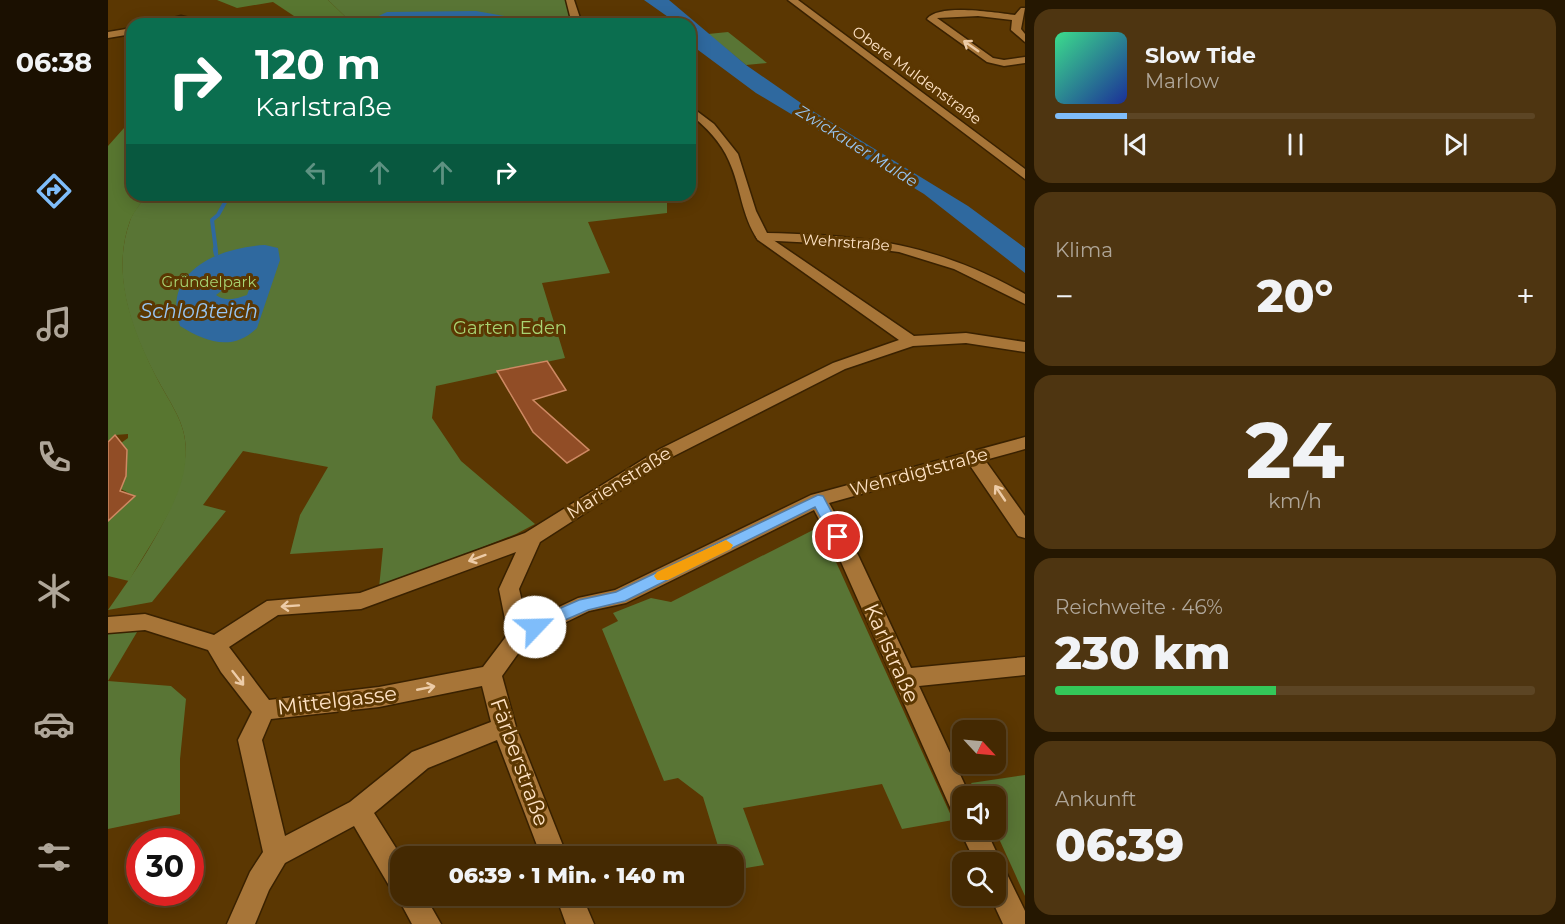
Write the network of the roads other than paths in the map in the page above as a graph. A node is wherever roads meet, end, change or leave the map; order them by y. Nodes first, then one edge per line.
1 (570, 0) edge
2 (792, 0) edge
3 (1017, 0) edge
4 (1025, 4) edge
5 (1025, 9) edge
6 (575, 18) edge
7 (1017, 18) junction
8 (126, 32) edge
9 (108, 35) edge
10 (1025, 39) edge
11 (1025, 60) edge
12 (696, 114) edge
13 (1025, 174) edge
14 (763, 237) junction
15 (1025, 300) edge
16 (911, 341) junction
17 (1025, 347) edge
18 (1025, 443) edge
19 (973, 458) junction
20 (818, 500) junction
21 (1025, 531) edge
22 (532, 538) junction
23 (108, 625) edge
24 (519, 634) junction
25 (216, 644) junction
26 (1025, 666) edge
27 (490, 675) junction
28 (903, 678) junction
29 (264, 710) junction
30 (504, 727) junction
31 (953, 786) edge
32 (359, 810) junction
33 (550, 846) edge
34 (276, 854) junction
35 (390, 863) edge
36 (1006, 900) edge
37 (416, 906) edge
38 (573, 906) edge
39 (241, 924) edge
40 (427, 924) edge
41 (580, 924) edge
42 (1017, 924) edge

1 - 6 street
2 - 13 street, Obere Muldenstraße
3 - 4 street
5 - 7 street
7 - 10 street
11 -> 7 street
8 - 9 street
12 - 14 street, Wehrstraße
14 - 15 street, Wehrstraße
14 - 16 street, Wehrstraße
16 - 17 street, Marienstraße
16 - 22 street, Marienstraße
18 - 19 street, Wehrdigtstraße
19 - 20 street, Wehrdigtstraße
21 -> 19 street
20 - 24 street, Wehrdigtstraße
20 - 28 street, Karlstraße
22 - 24 street
22 -> 25 street, Marienstraße
23 - 25 street
24 - 27 street, Färberstraße
25 -> 29 street, Mittelgasse
26 - 28 street
29 -> 27 street, Mittelgasse
27 - 30 street, Färberstraße
28 - 31 street, Karlstraße
29 - 34 street
30 - 32 street
30 - 33 street, Färberstraße
32 - 34 street
32 - 35 street
34 - 39 street
36 - 42 street
37 - 40 street
38 - 41 street

